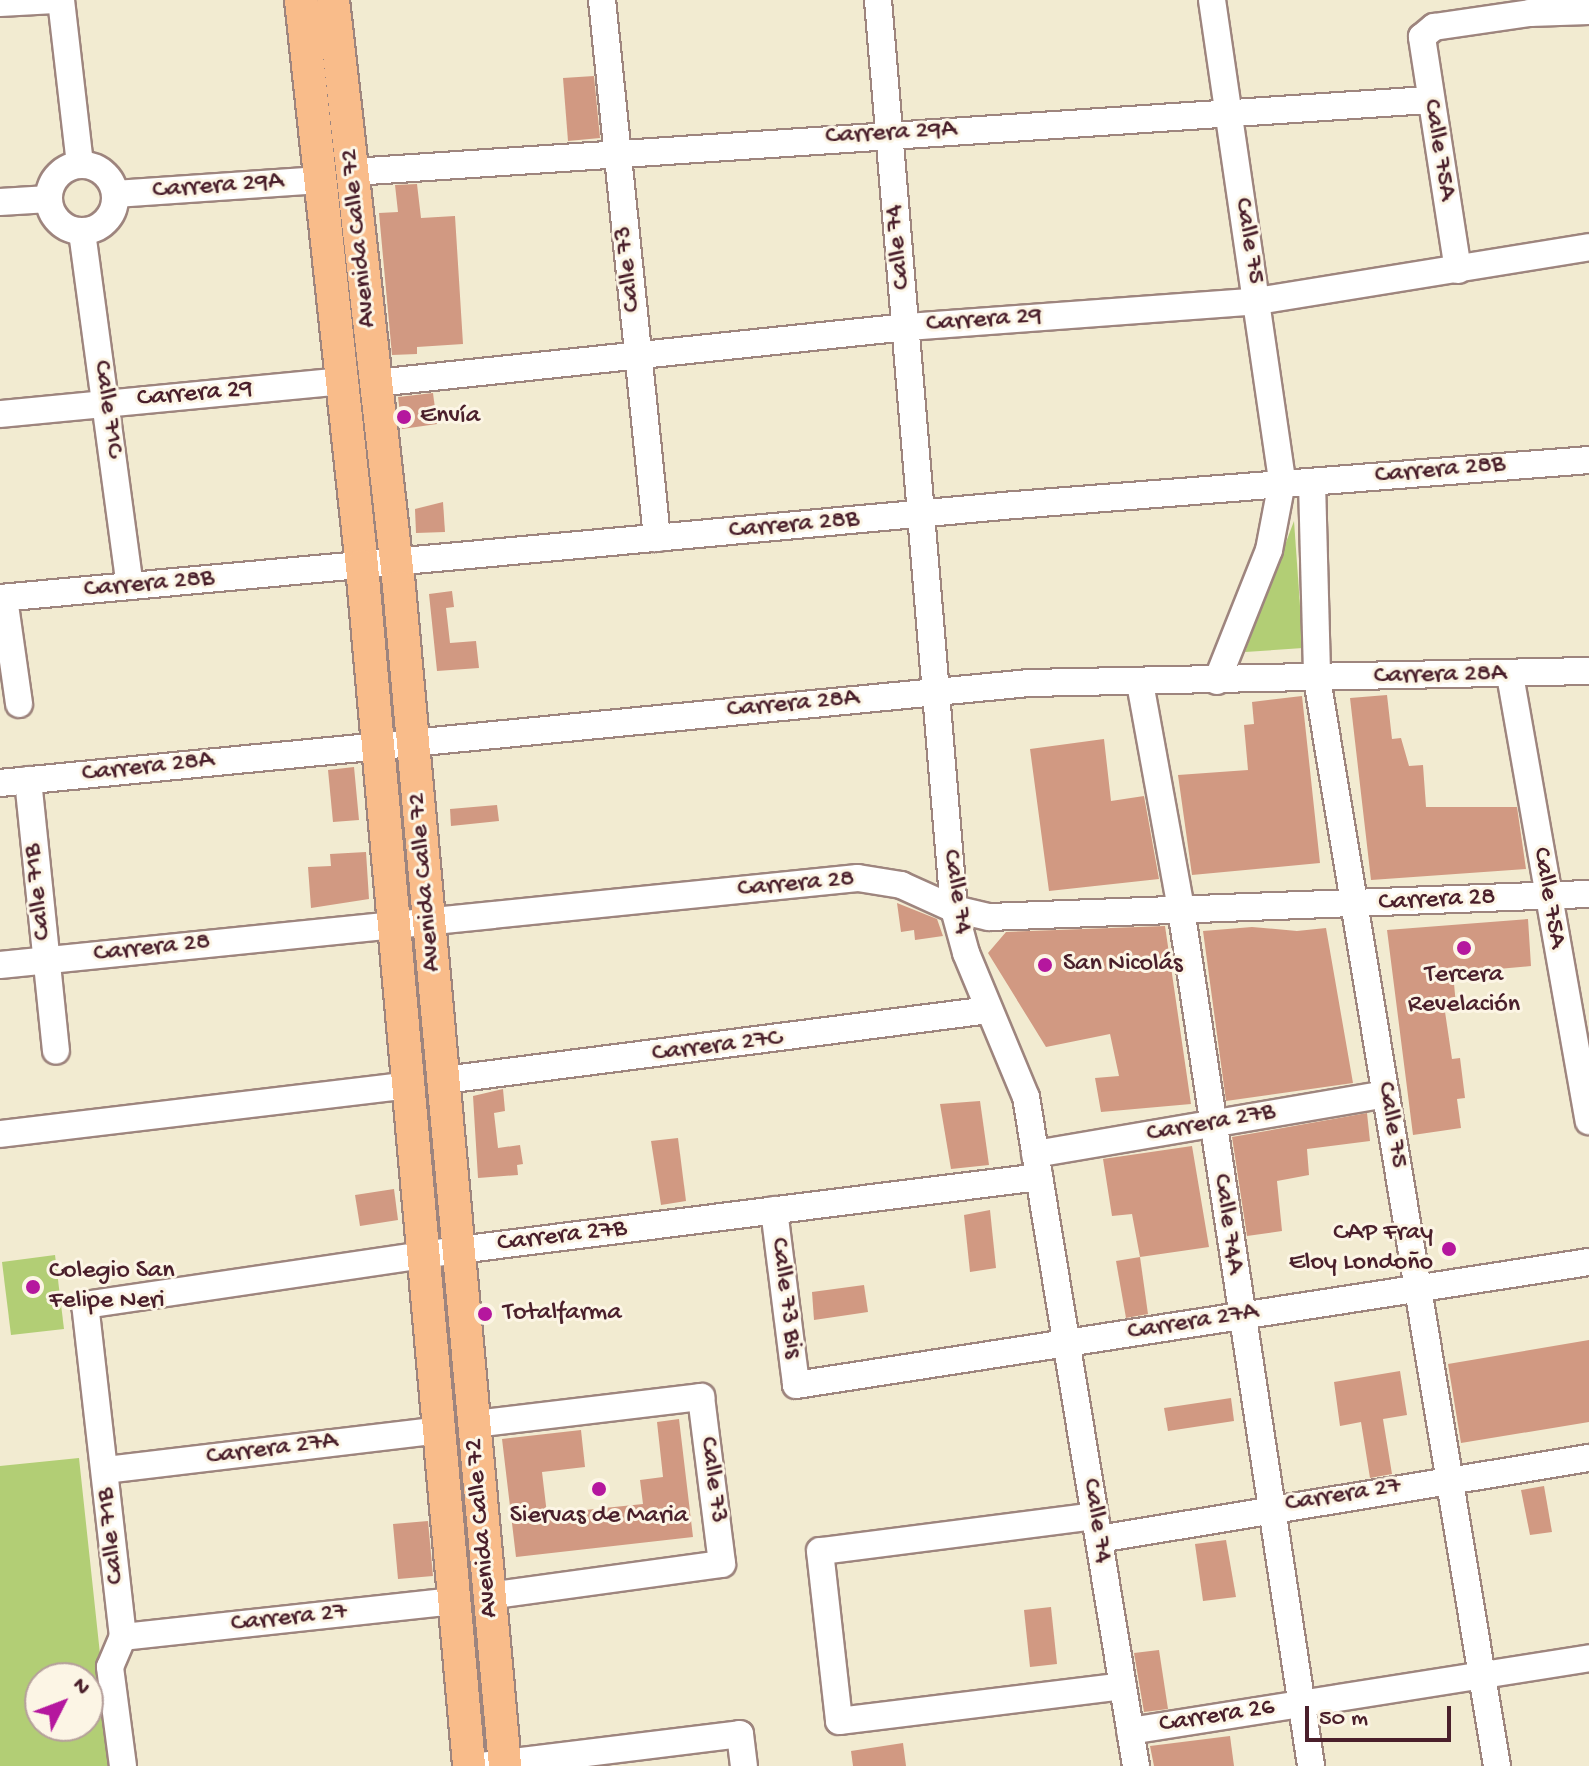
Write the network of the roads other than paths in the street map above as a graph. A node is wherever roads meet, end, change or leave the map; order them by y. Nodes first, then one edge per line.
1 (58, 0) edge
2 (280, 0) edge
3 (301, 0) edge
4 (602, 0) edge
5 (878, 0) edge
6 (1212, 0) edge
7 (0, 3) edge
8 (1529, 6) edge
9 (338, 10) edge
10 (1589, 11) edge
11 (308, 61) junction
12 (1429, 100) junction
13 (1229, 113) junction
14 (890, 133) junction
15 (617, 152) junction
16 (80, 165) junction
17 (353, 172) junction
18 (321, 180) junction
19 (115, 194) junction
20 (49, 199) junction
21 (0, 202) edge
22 (82, 232) junction
23 (1589, 247) edge
24 (1458, 270) junction
25 (1257, 301) junction
26 (907, 327) junction
27 (638, 355) junction
28 (343, 381) junction
29 (376, 383) junction
30 (107, 403) junction
31 (0, 414) edge
32 (1589, 460) edge
33 (1282, 482) junction
34 (1312, 482) junction
35 (920, 514) junction
36 (657, 538) junction
37 (396, 563) junction
38 (362, 566) junction
39 (130, 586) junction
40 (2, 598) edge
41 (1589, 671) edge
42 (1510, 675) junction
43 (1317, 679) junction
44 (1217, 681) junction
45 (1140, 683) junction
46 (934, 691) junction
47 (19, 704) dead end
48 (413, 740) junction
49 (378, 744) junction
50 (28, 780) junction
51 (0, 783) edge
52 (1589, 894) edge
53 (1547, 896) junction
54 (1355, 905) junction
55 (954, 909) junction
56 (1181, 909) junction
57 (430, 922) junction
58 (395, 925) junction
59 (46, 960) junction
60 (0, 965) edge
61 (989, 1010) junction
62 (56, 1051) dead end
63 (1584, 1065) edge
64 (445, 1080) junction
65 (409, 1085) junction
66 (1386, 1094) junction
67 (1589, 1121) edge
68 (1212, 1124) junction
69 (0, 1134) edge
70 (1037, 1165) junction
71 (774, 1210) junction
72 (459, 1250) junction
73 (424, 1255) junction
74 (1589, 1262) edge
75 (1418, 1288) junction
76 (85, 1305) joint
77 (1241, 1316) junction
78 (1066, 1343) junction
79 (796, 1385) joint
80 (474, 1424) junction
81 (440, 1430) junction
82 (1589, 1458) edge
83 (105, 1470) junction
84 (1450, 1481) junction
85 (1270, 1507) junction
86 (1097, 1528) junction
87 (489, 1596) junction
88 (455, 1601) junction
89 (123, 1637) junction
90 (1589, 1658) edge
91 (1482, 1675) junction
92 (1123, 1686) junction
93 (1301, 1704) junction
94 (1130, 1731) junction
95 (497, 1765) edge
96 (123, 1766) edge
97 (469, 1766) edge
98 (744, 1766) edge
99 (1136, 1766) edge
100 (1311, 1766) edge
101 (1497, 1766) edge

1 - 7 street
1 - 16 street
2 - 11 main road
3 - 11 main road, Avenida Calle 72
4 - 15 street, Calle 73
5 - 14 street, Calle 74
6 - 13 street, Calle 75
8 - 10 street
8 - 12 street, Calle 75A
9 - 17 main road, Avenida Calle 72
11 - 18 main road, Avenida Calle 72
12 - 13 street, Carrera 29A
12 - 24 street, Calle 75A
13 - 14 street, Carrera 29A
13 - 25 street, Calle 75
14 - 15 street, Carrera 29A
14 - 26 street, Calle 74
15 - 17 street, Carrera 29A
15 - 27 street, Calle 73
16 - 19 street
16 - 20 street
17 - 29 main road, Avenida Calle 72
18 - 19 street, Carrera 29A
18 - 28 main road, Avenida Calle 72
19 - 22 street
20 - 21 street
20 - 22 street
22 - 30 street, Calle 71C
23 - 24 street, Carrera 29
24 - 25 street, Carrera 29
25 - 26 street, Carrera 29
25 - 33 street, Calle 75
26 - 27 street, Carrera 29
26 - 35 street, Calle 74
27 - 29 street, Carrera 29
27 - 36 street, Calle 73
28 - 30 street, Carrera 29
28 - 38 main road, Avenida Calle 72
29 - 37 main road, Avenida Calle 72
30 - 31 street, Carrera 29
30 - 39 street, Calle 71C
32 - 34 street, Carrera 28B
33 - 34 street, Carrera 28B
33 - 35 street, Carrera 28B
33 - 44 street, Calle 75
34 - 43 street, Calle 75
35 - 36 street, Carrera 28B
35 - 46 street, Calle 74
36 - 37 street, Carrera 28B
37 - 38 street, Carrera 28B
37 - 48 main road, Avenida Calle 72
38 - 39 street, Carrera 28B
38 - 49 main road, Avenida Calle 72
39 - 40 street, Carrera 28B
40 - 47 street
41 - 42 street, Carrera 28A
42 - 43 street, Carrera 28A
42 - 53 street, Calle 75A
43 - 44 street, Carrera 28A
43 - 54 street, Calle 75
44 - 45 street, Carrera 28A
45 - 46 street, Carrera 28A
45 - 56 street, Calle 74A
46 - 48 street, Carrera 28A
46 - 55 street, Calle 74
48 - 49 street, Carrera 28A
48 - 57 main road, Avenida Calle 72
49 - 50 street, Carrera 28A
49 - 58 main road, Avenida Calle 72
50 - 51 street, Carrera 28A
50 - 59 street, Calle 71B
52 - 53 street, Carrera 28
53 - 54 street, Carrera 28
53 - 63 street, Calle 75A
54 - 56 street, Carrera 28
54 - 66 street, Calle 75
55 - 56 street, Carrera 28
55 - 57 street, Carrera 28
55 - 61 street, Calle 74
56 - 68 street, Calle 74A
57 - 58 street, Carrera 28
57 - 64 main road, Avenida Calle 72
58 - 59 street, Carrera 28
58 - 65 main road, Avenida Calle 72
59 - 60 street, Carrera 28
59 - 62 street, Calle 71B
61 - 64 street, Carrera 27C
61 - 70 street, Calle 74
63 - 67 street, Calle 75A
64 - 72 main road, Avenida Calle 72
65 - 69 street
65 - 73 main road, Avenida Calle 72
66 - 68 street, Carrera 27B
66 - 75 street, Calle 75
68 - 70 street, Carrera 27B
68 - 77 street, Calle 74A
70 - 71 street, Carrera 27B
70 - 78 street, Calle 74
71 - 72 street, Carrera 27B
71 - 79 street, Calle 73 Bis
72 - 73 street, Carrera 27B
72 - 80 main road, Avenida Calle 72
73 - 76 street, Carrera 27B
73 - 81 main road, Avenida Calle 72
74 - 75 street, Carrera 27A
75 - 77 street, Carrera 27A
75 - 84 street, Calle 75
76 - 83 street, Calle 71B
77 - 78 street, Carrera 27A
77 - 85 street, Calle 74A
78 - 79 street, Carrera 27A
78 - 86 street, Calle 74
80 - 87 main road, Avenida Calle 72
80 - 87 street, Calle 73
81 - 83 street, Carrera 27A
81 - 88 main road, Avenida Calle 72
82 - 84 street, Carrera 27
83 - 89 street, Calle 71B
84 - 85 street, Carrera 27
84 - 91 street, Calle 75
85 - 86 street, Carrera 27
85 - 93 street, Calle 74A
86 - 92 street, Calle 74
86 - 92 street, Carrera 27
87 - 95 main road, Avenida Calle 72
88 - 89 street, Carrera 27
88 - 97 main road, Avenida Calle 72
89 - 96 street, Calle 71B
90 - 91 street, Carrera 26
91 - 93 street, Carrera 26
91 - 101 street, Calle 75
92 - 94 street, Calle 74
93 - 94 street, Carrera 26
93 - 100 street, Calle 74A
94 - 99 street, Calle 74
95 - 98 street

